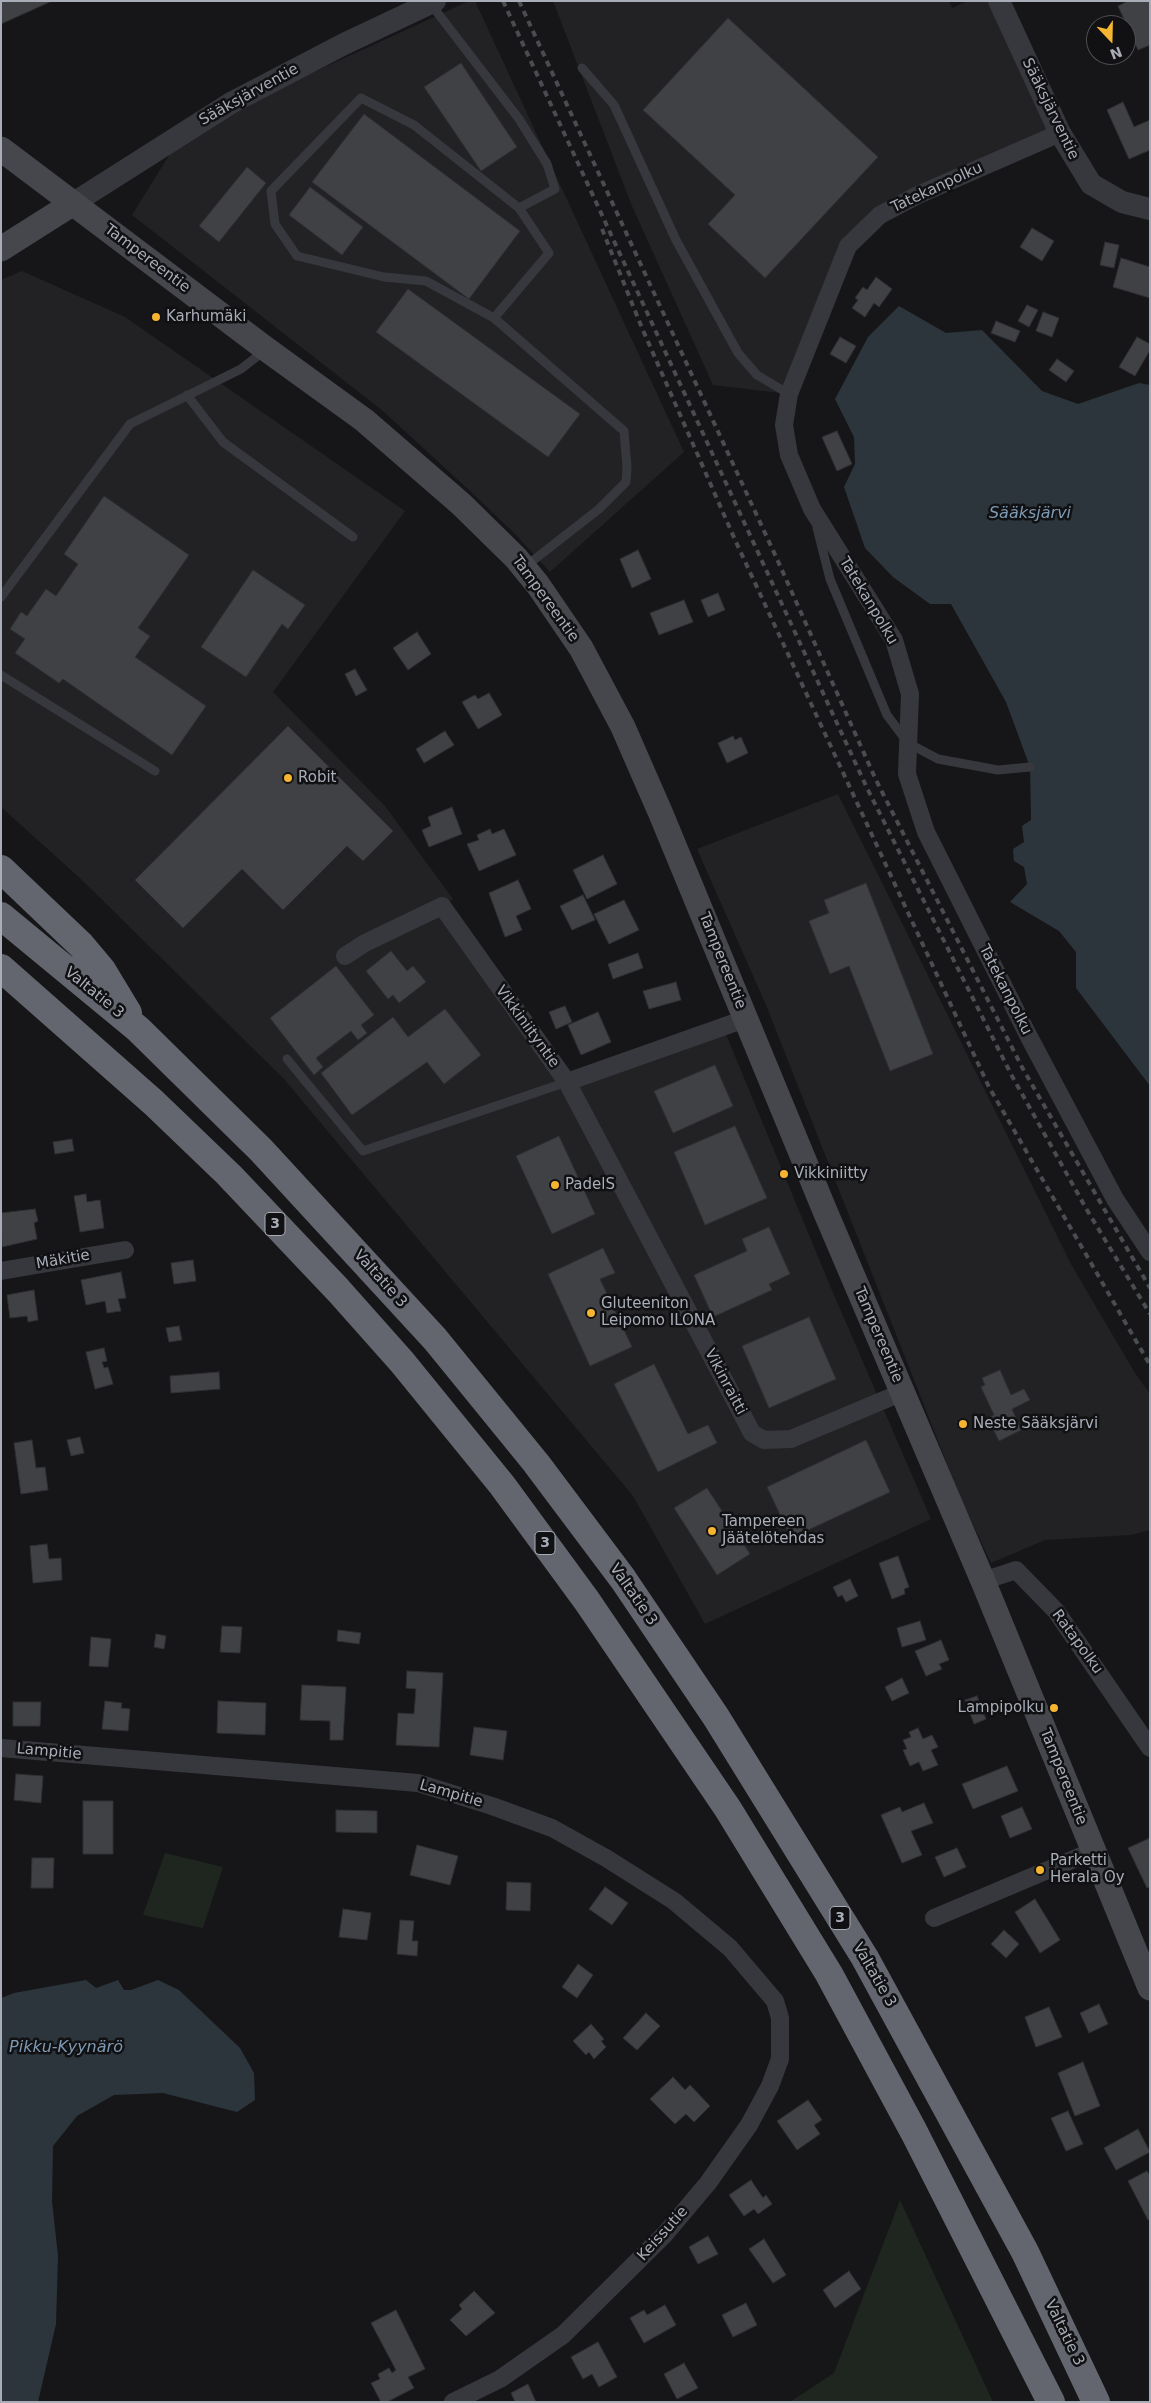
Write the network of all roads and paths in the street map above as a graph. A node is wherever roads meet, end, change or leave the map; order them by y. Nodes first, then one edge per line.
1 (428, 1) edge
2 (435, 1) edge
3 (999, 1) edge
4 (582, 68) dead end
5 (1060, 133) junction
6 (1, 149) edge
7 (72, 204) junction
8 (519, 208) junction
9 (1150, 209) edge
10 (1, 249) edge
11 (494, 318) junction
12 (266, 349) junction
13 (788, 394) junction
14 (187, 396) junction
15 (812, 509) junction
16 (353, 537) dead end
17 (524, 567) junction
18 (1, 597) edge
19 (1, 675) edge
20 (908, 743) junction
21 (1030, 767) dead end
22 (155, 771) dead end
23 (1, 869) edge
24 (1, 916) edge
25 (345, 956) dead end
26 (1, 968) edge
27 (13, 984) edge
28 (745, 1019) junction
29 (138, 1029) junction
30 (287, 1058) dead end
31 (567, 1082) junction
32 (125, 1250) dead end
33 (1150, 1252) edge
34 (1, 1271) edge
35 (903, 1392) junction
36 (983, 1581) junction
37 (1149, 1745) edge
38 (1, 1748) edge
39 (1093, 1851) junction
40 (934, 1918) dead end
41 (1150, 1988) edge
42 (775, 2002) joint
43 (453, 2402) edge
44 (1051, 2402) edge
45 (1096, 2402) edge

1 - 8 lane
2 - 7 street, Sääksjärventie
3 - 5 street, Sääksjärventie
4 - 13 lane
5 - 9 street, Sääksjärventie
5 - 13 street, Tatekanpolku
6 - 7 main road, Tampereentie
7 - 10 main road
7 - 12 main road, Tampereentie
8 - 11 lane
8 - 11 lane
11 - 17 lane
12 - 14 lane
12 - 17 main road, Tampereentie
13 - 15 street, Tatekanpolku
14 - 16 lane
14 - 18 lane
15 - 20 lane
15 - 20 street, Tatekanpolku
17 - 28 main road, Tampereentie
19 - 22 lane
20 - 21 lane
20 - 33 street, Tatekanpolku
23 - 29 highway
24 - 29 highway, Valtatie 3 / 3
25 - 31 street, Vikkiniityntie
26 - 27 highway, 3
27 - 44 highway, 3
28 - 31 street, Vikkiniityntie
28 - 35 main road, Tampereentie
29 - 45 highway, Valtatie 3 / 3
30 - 31 lane
31 - 35 street, Vikinraitti
32 - 34 street, Mäkitie
35 - 36 main road, Tampereentie
36 - 37 street, Ratapolku
36 - 39 main road, Tampereentie
38 - 42 street, Lampitie
39 - 40 street
39 - 41 main road, Tampereentie
42 - 43 street, Keissutie

